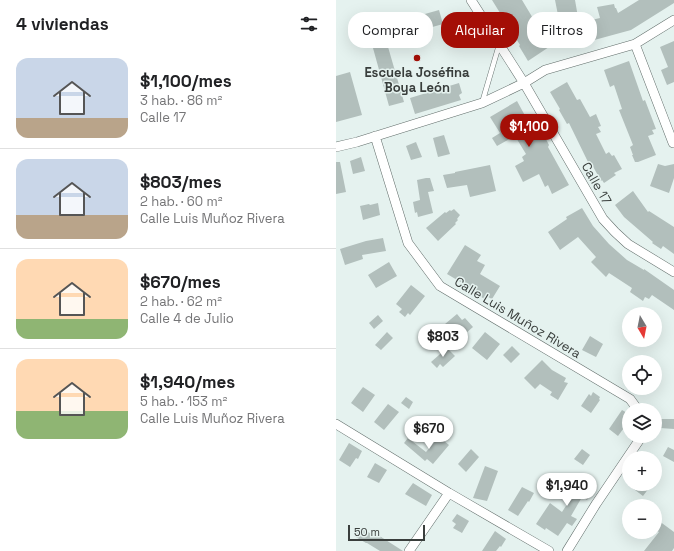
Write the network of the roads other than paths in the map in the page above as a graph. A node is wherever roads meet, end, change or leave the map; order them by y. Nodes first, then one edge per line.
1 (471, 0) edge
2 (479, 12) edge
3 (674, 20) edge
4 (635, 44) junction
5 (498, 48) edge
6 (502, 48) edge
7 (524, 83) junction
8 (482, 103) junction
9 (375, 136) junction
10 (673, 142) edge
11 (336, 148) edge
12 (674, 272) edge
13 (633, 403) edge
14 (336, 424) edge
15 (637, 443) edge
16 (449, 493) junction
17 (409, 551) edge
18 (549, 551) edge
19 (567, 551) edge

1 - 2 street, Calle 17
3 - 4 street
4 - 7 street
4 - 10 street
5 - 8 lane
6 - 7 street, Calle 17
7 - 8 street
7 - 12 street, Calle 17
8 - 9 street
9 - 11 street
9 - 13 street, Calle Luis Muñoz Rivera
14 - 16 street
15 - 19 street
16 - 17 street
16 - 18 street

